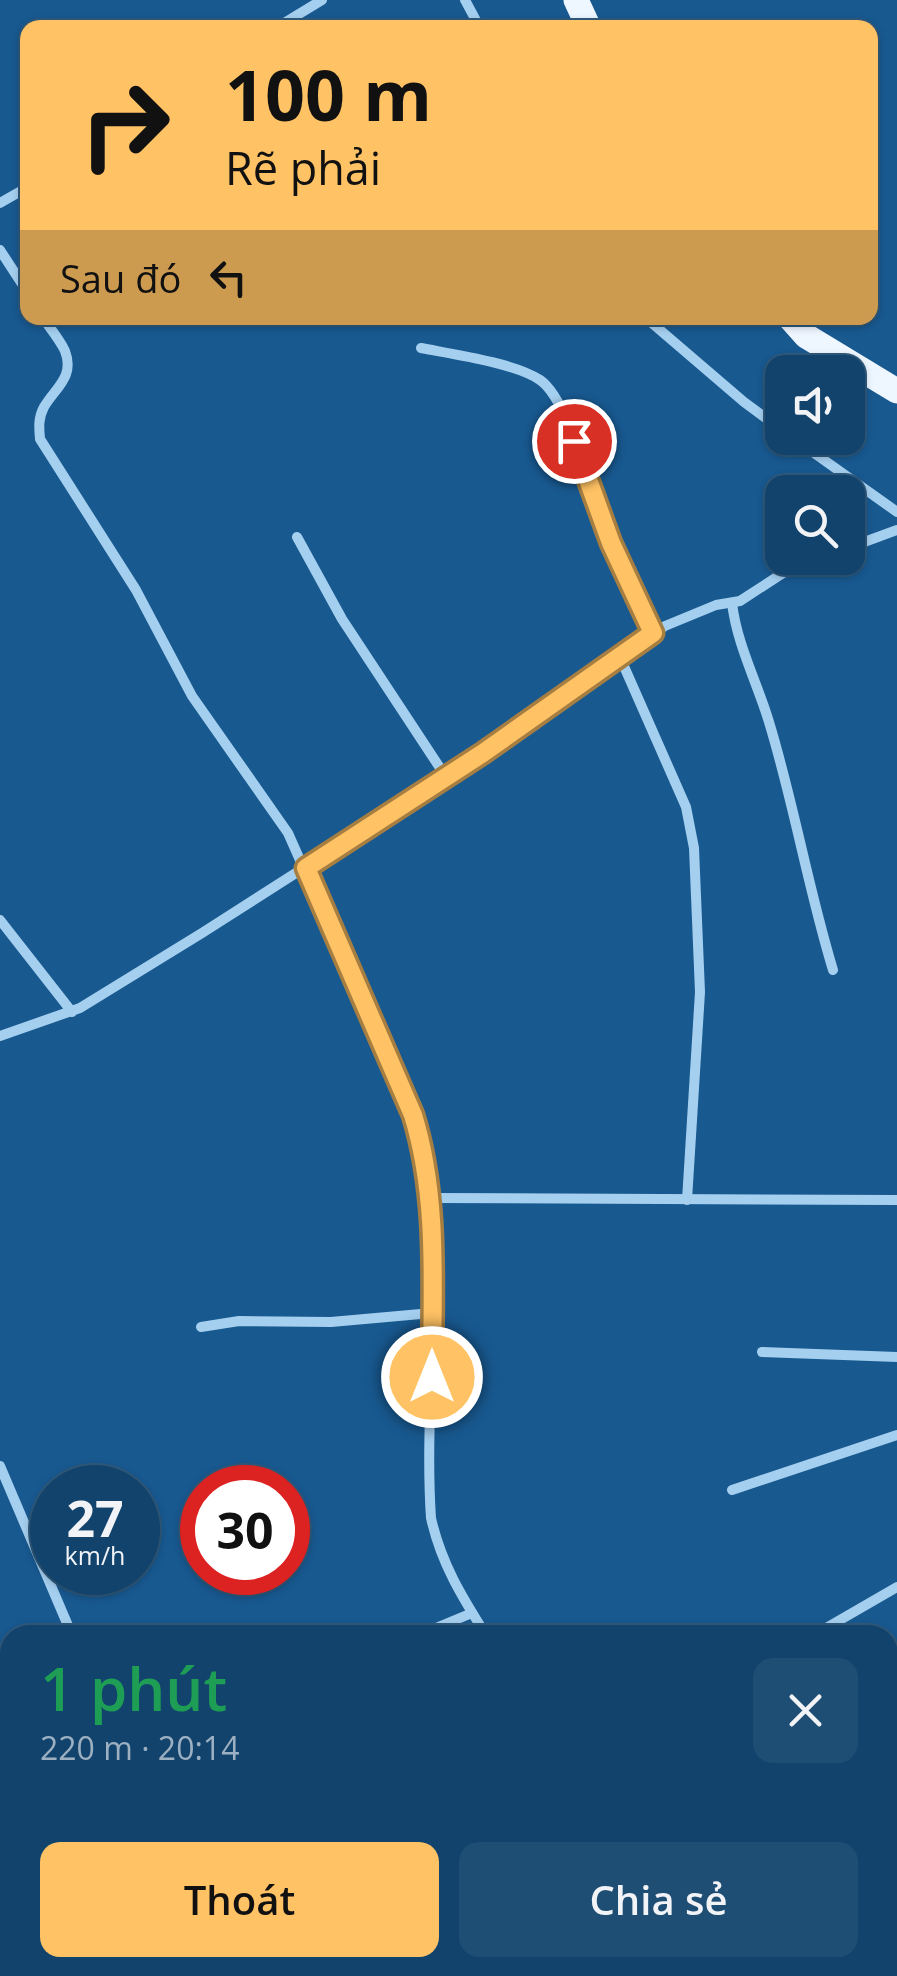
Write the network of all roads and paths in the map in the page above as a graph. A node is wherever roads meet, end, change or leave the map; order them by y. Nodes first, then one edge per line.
1 (322, 0) edge
2 (289, 20) edge
3 (0, 250) edge
4 (20, 281) edge
5 (48, 325) edge
6 (654, 325) edge
7 (796, 325) edge
8 (421, 348) dead end
9 (897, 391) edge
10 (765, 417) edge
11 (817, 455) edge
12 (897, 512) edge
13 (897, 530) edge
14 (297, 537) dead end
15 (865, 542) edge
16 (779, 575) edge
17 (732, 603) junction
18 (653, 633) junction
19 (619, 655) junction
20 (446, 777) junction
21 (306, 868) junction
22 (0, 920) edge
23 (833, 970) dead end
24 (72, 1012) junction
25 (0, 1036) edge
26 (430, 1198) junction
27 (687, 1200) junction
28 (897, 1200) edge
29 (432, 1313) junction
30 (201, 1327) dead end
31 (762, 1352) dead end
32 (897, 1357) edge
33 (897, 1435) edge
34 (0, 1466) edge
35 (732, 1490) dead end
36 (897, 1587) edge
37 (472, 1613) junction
38 (68, 1625) edge
39 (443, 1625) edge
40 (480, 1625) edge
41 (831, 1625) edge

1 - 2 street
3 - 4 street
5 - 21 street
6 - 10 street
7 - 9 main road
8 - 18 street
11 - 12 street
13 - 15 street
14 - 20 street
16 - 17 street
17 - 18 street
17 - 23 street
18 - 19 street
19 - 20 street
19 - 27 street
20 - 21 street
21 - 24 street
21 - 26 street
22 - 24 street
24 - 25 street
26 - 27 street
26 - 29 street
27 - 28 street
29 - 30 street
29 - 37 street
31 - 32 street
33 - 35 street
34 - 38 street
36 - 41 street
37 - 39 street
37 - 40 street

